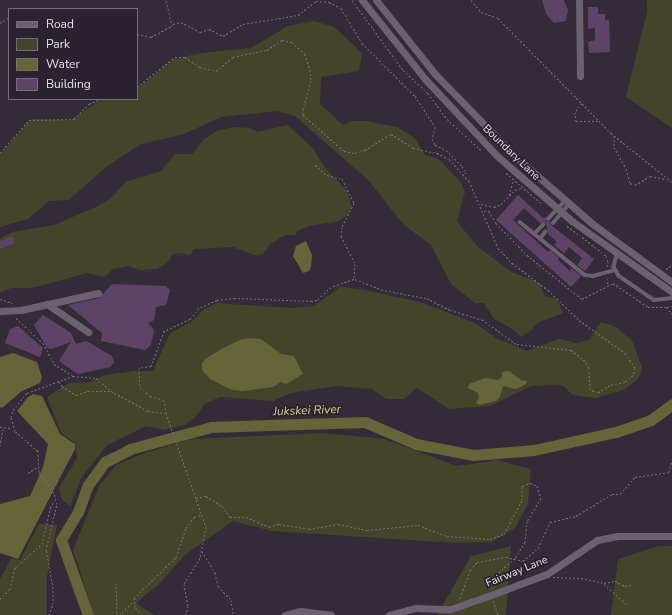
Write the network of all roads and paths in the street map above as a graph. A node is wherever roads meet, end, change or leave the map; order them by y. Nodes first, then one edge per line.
1 (166, 0) edge
2 (323, 0) edge
3 (362, 0) edge
4 (376, 0) edge
5 (471, 0) edge
6 (579, 0) edge
7 (173, 24) junction
8 (138, 34) edge
9 (580, 76) dead end
10 (138, 86) edge
11 (98, 100) edge
12 (582, 103) junction
13 (599, 121) junction
14 (614, 135) junction
15 (0, 153) edge
16 (315, 165) dead end
17 (464, 176) junction
18 (667, 179) junction
19 (513, 180) dead end
20 (672, 182) edge
21 (522, 188) dead end
22 (509, 195) junction
23 (567, 202) junction
24 (480, 204) junction
25 (484, 211) junction
26 (560, 211) junction
27 (548, 219) dead end
28 (520, 222) dead end
29 (553, 223) dead end
30 (543, 225) dead end
31 (545, 232) dead end
32 (534, 234) junction
33 (540, 239) junction
34 (617, 254) junction
35 (672, 265) edge
36 (615, 270) junction
37 (662, 274) junction
38 (354, 279) junction
39 (672, 282) edge
40 (672, 292) edge
41 (98, 293) dead end
42 (672, 298) edge
43 (0, 299) edge
44 (47, 304) junction
45 (672, 306) edge
46 (666, 307) junction
47 (14, 310) junction
48 (0, 311) edge
49 (672, 314) edge
50 (88, 332) dead end
51 (73, 376) junction
52 (59, 381) junction
53 (111, 391) junction
54 (166, 413) junction
55 (0, 427) edge
56 (13, 427) junction
57 (4, 429) junction
58 (0, 446) edge
59 (672, 460) edge
60 (38, 467) junction
61 (28, 473) dead end
62 (196, 498) junction
63 (54, 500) junction
64 (202, 515) junction
65 (672, 536) edge
66 (202, 550) junction
67 (515, 558) junction
68 (548, 574) junction
69 (116, 583) dead end
70 (604, 583) junction
71 (630, 585) dead end
72 (491, 595) junction
73 (0, 599) edge
74 (132, 602) junction
75 (626, 604) dead end
76 (459, 606) junction
77 (49, 615) edge
78 (116, 615) edge
79 (119, 615) edge
80 (142, 615) edge
81 (186, 615) edge
82 (233, 615) edge
83 (285, 615) edge
84 (331, 615) edge
85 (389, 615) edge
86 (498, 615) edge

1 - 7 path
2 - 7 path
2 - 17 path
3 - 26 street, Boundary Lane
4 - 23 street, Boundary Lane
5 - 12 path
6 - 9 street
7 - 8 path
10 - 17 path
11 - 15 path
12 - 13 path
12 - 13 path
13 - 14 path
14 - 18 path
14 - 18 path
16 - 38 path
17 - 24 path
18 - 20 path
19 - 22 path
21 - 22 path
22 - 24 path
23 - 26 lane
23 - 37 street, Boundary Lane
24 - 25 path
25 - 38 path
25 - 46 path
26 - 27 lane
26 - 29 lane
26 - 34 street, Boundary Lane
28 - 32 lane
30 - 32 lane
31 - 33 lane
32 - 33 lane
33 - 36 lane
34 - 36 lane
34 - 40 street, Boundary Lane
35 - 37 path
36 - 42 lane
37 - 39 street, Boundary Lane
38 - 54 path
41 - 44 street
43 - 47 path
44 - 47 street
44 - 50 street
45 - 46 path
46 - 49 path
47 - 48 street
47 - 51 path
51 - 52 path
51 - 53 path
52 - 53 path
52 - 56 path
53 - 54 path
54 - 62 path
55 - 57 path
56 - 57 path
56 - 60 path
57 - 58 path
59 - 67 path
60 - 61 path
60 - 63 path
62 - 64 path
62 - 67 path
63 - 73 path
63 - 77 path
64 - 66 path
64 - 74 path
65 - 68 street, Fairway Lane
66 - 81 path
66 - 82 path
67 - 72 path
67 - 76 path
68 - 70 path
68 - 72 street, Fairway Lane
69 - 78 path
70 - 71 path
70 - 75 path
72 - 76 street, Fairway Lane
72 - 86 path
74 - 79 path
74 - 80 path
76 - 85 street, Fairway Lane
83 - 84 street

